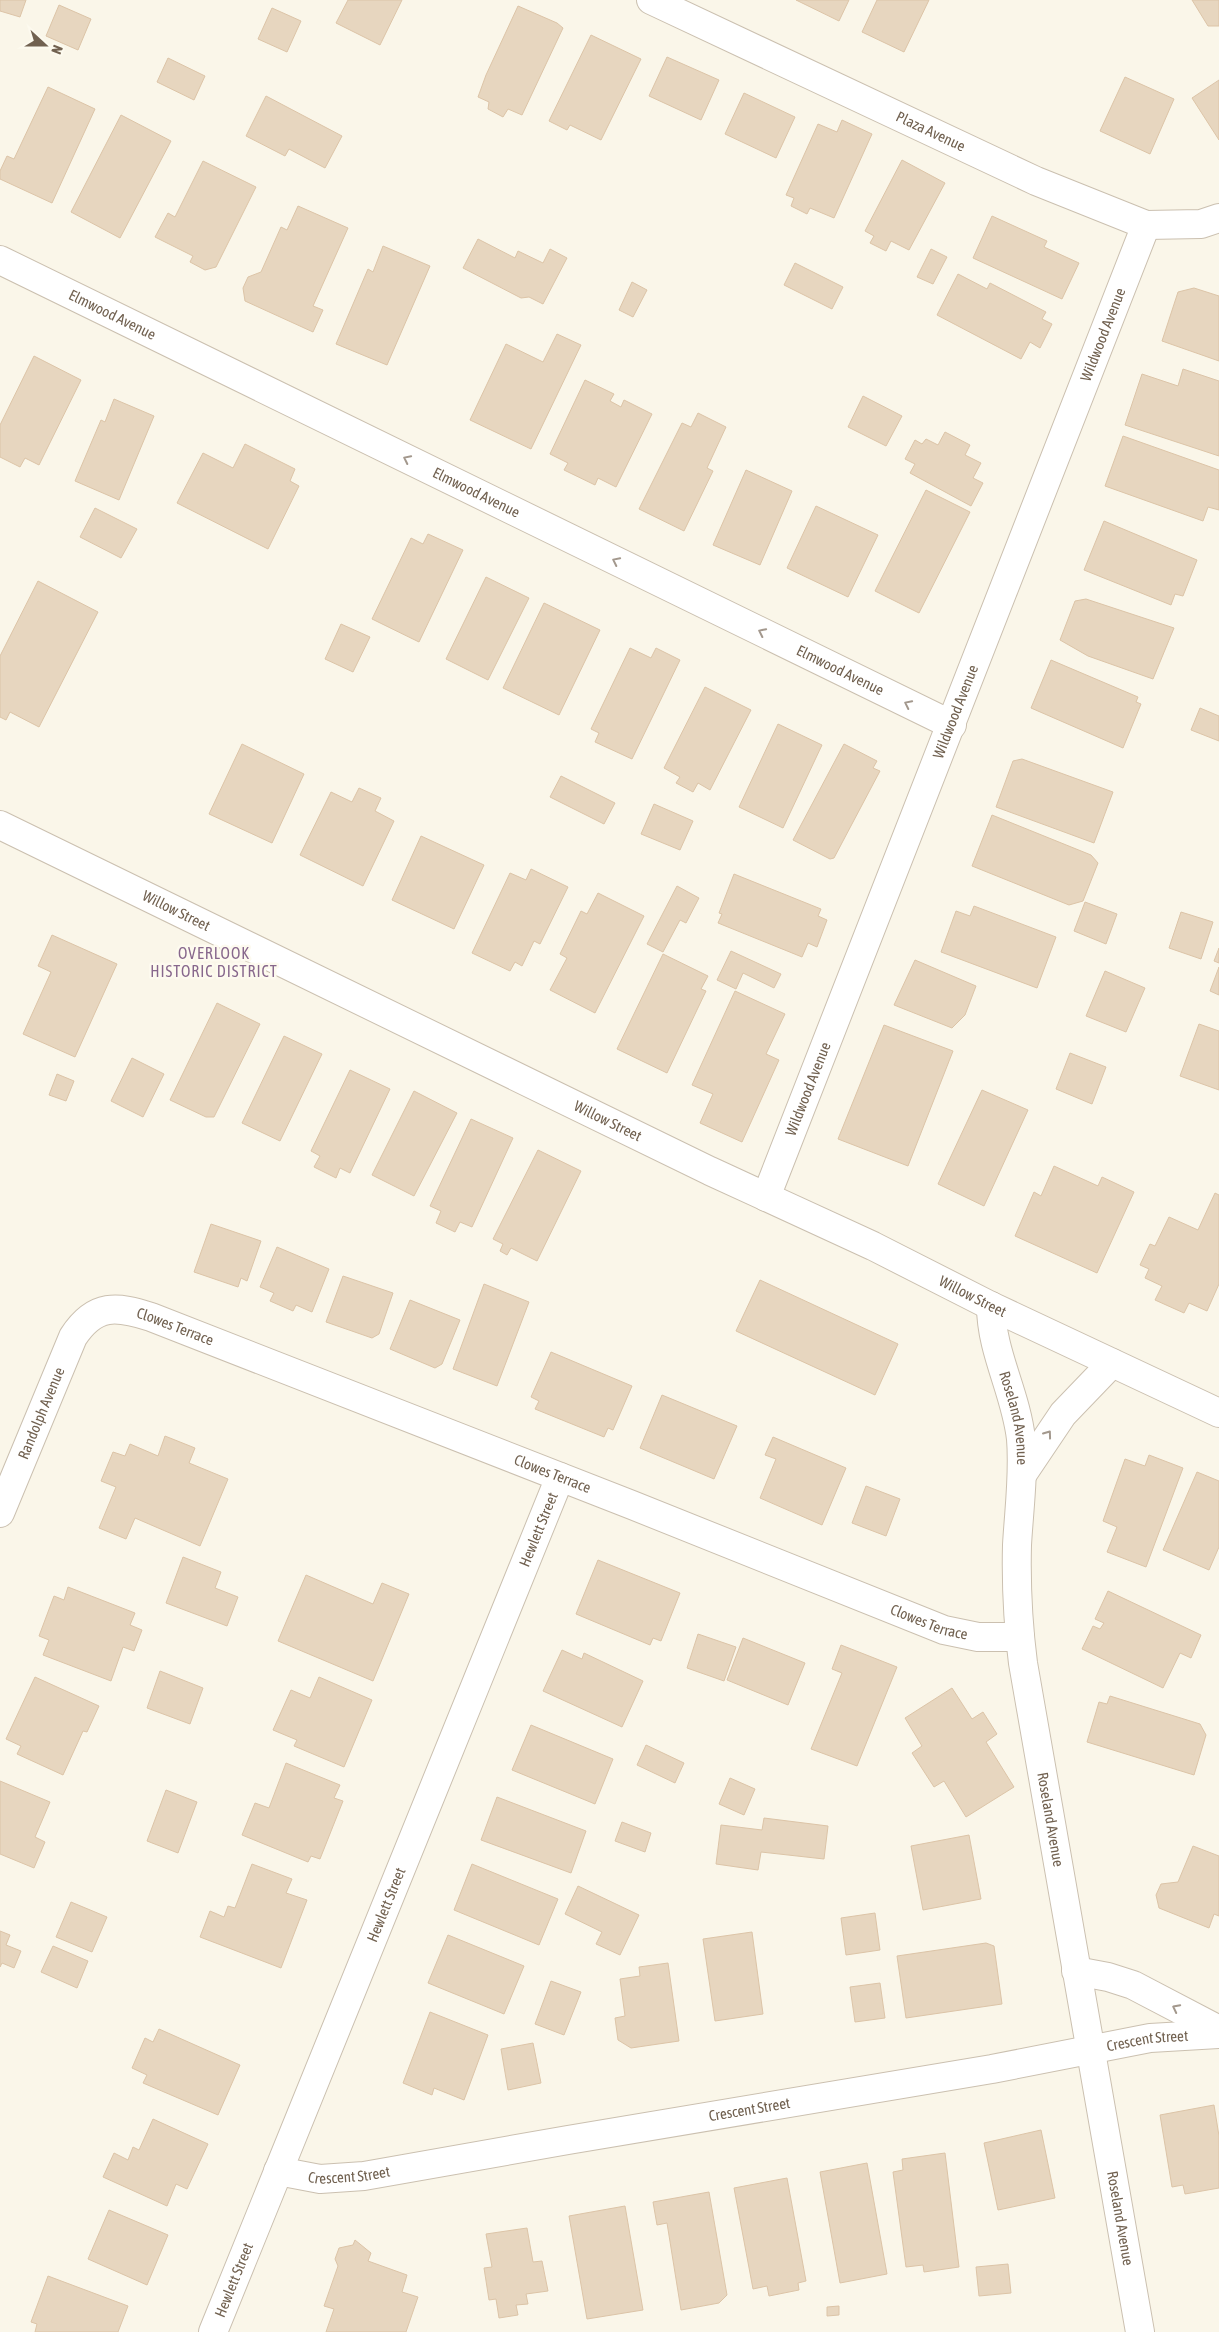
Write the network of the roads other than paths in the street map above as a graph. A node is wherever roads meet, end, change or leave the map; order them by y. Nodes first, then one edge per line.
1 (651, 0) edge
2 (1219, 218) edge
3 (1146, 225) junction
4 (0, 260) edge
5 (952, 725) junction
6 (0, 825) edge
7 (766, 1197) junction
8 (992, 1306) junction
9 (87, 1318) joint
10 (1112, 1363) junction
11 (1219, 1414) edge
12 (1022, 1475) junction
13 (560, 1477) junction
14 (0, 1513) edge
15 (1020, 1637) junction
16 (1076, 1971) junction
17 (1219, 2032) edge
18 (1090, 2050) junction
19 (278, 2170) junction
20 (212, 2332) edge
21 (1140, 2332) edge

1 - 3 street, Plaza Avenue
2 - 3 street, Plaza Avenue
3 - 5 street, Wildwood Avenue
5 -> 4 street, Elmwood Avenue
5 - 7 street, Wildwood Avenue
6 - 7 street, Willow Street
7 - 8 street, Willow Street
8 - 10 street, Willow Street
8 - 12 street, Roseland Avenue
9 - 13 street, Clowes Terrace
9 - 14 street, Randolph Avenue
10 - 11 street, Willow Street
12 -> 10 street
12 - 15 street, Roseland Avenue
13 - 15 street, Clowes Terrace
13 - 19 street, Hewlett Street
15 - 16 street, Roseland Avenue
17 -> 16 street, Crescent Street
16 - 18 street, Roseland Avenue
17 - 18 street, Crescent Street
18 - 19 street, Crescent Street
18 - 21 street, Roseland Avenue
19 - 20 street, Hewlett Street

